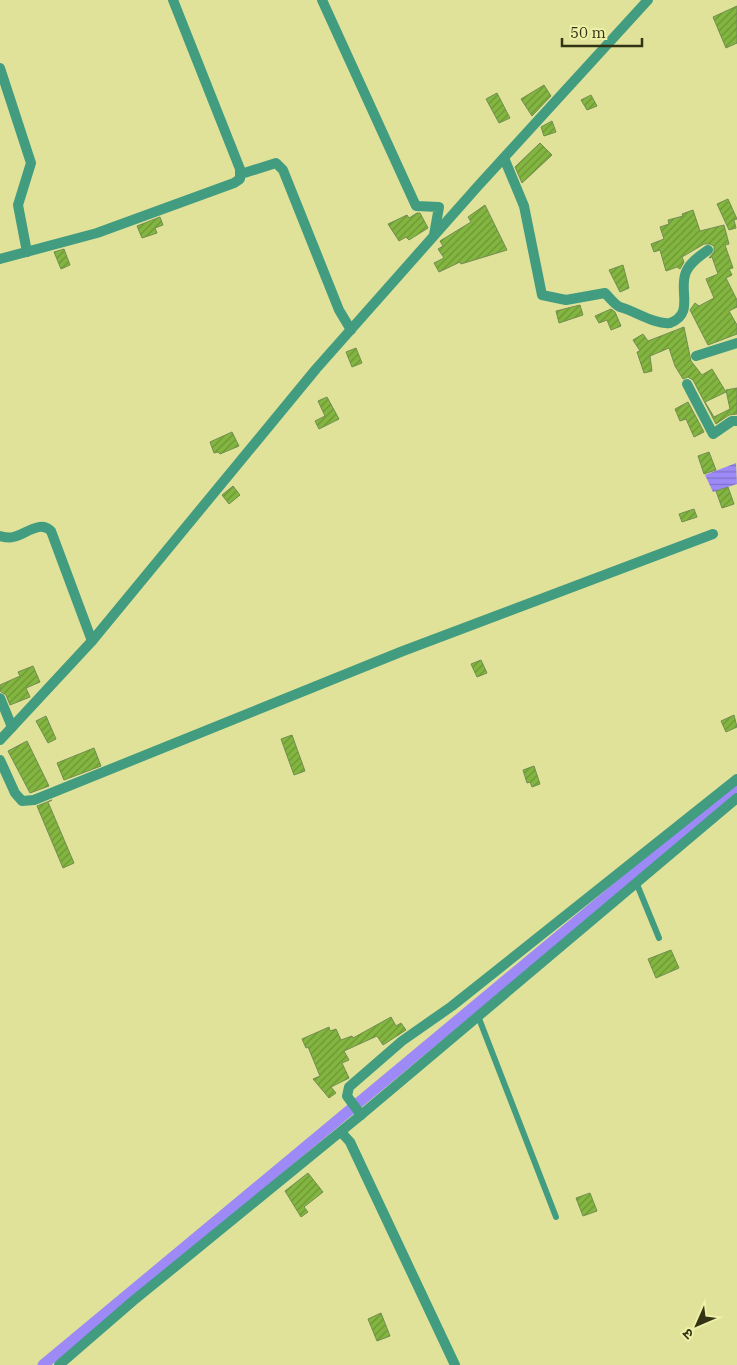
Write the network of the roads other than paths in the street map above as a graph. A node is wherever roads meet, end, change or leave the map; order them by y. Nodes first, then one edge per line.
1 (173, 0) edge
2 (322, 0) edge
3 (648, 0) edge
4 (0, 68) edge
5 (504, 158) junction
6 (241, 174) junction
7 (434, 236) junction
8 (708, 250) dead end
9 (28, 252) junction
10 (0, 260) edge
11 (351, 330) junction
12 (737, 343) edge
13 (696, 356) dead end
14 (687, 384) dead end
15 (737, 421) edge
16 (713, 534) dead end
17 (0, 536) edge
18 (92, 641) junction
19 (0, 698) edge
20 (12, 727) junction
21 (0, 740) edge
22 (0, 760) edge
23 (737, 779) edge
24 (737, 798) edge
25 (636, 882) junction
26 (659, 938) dead end
27 (478, 1016) junction
28 (358, 1111) junction
29 (340, 1132) junction
30 (556, 1217) dead end
31 (59, 1365) edge
32 (454, 1365) edge

1 - 6 street
2 - 7 street
3 - 5 street
4 - 9 street
5 - 7 street
5 - 8 street
6 - 9 street
6 - 11 street
7 - 11 street
9 - 10 street
11 - 18 street
12 - 13 street
14 - 15 street
16 - 22 street
17 - 18 street
18 - 20 street
19 - 20 street
20 - 21 street
23 - 28 street
24 - 25 street
25 - 26 lane
25 - 27 street
27 - 28 street
27 - 30 lane
28 - 29 street
29 - 31 street
29 - 32 street

